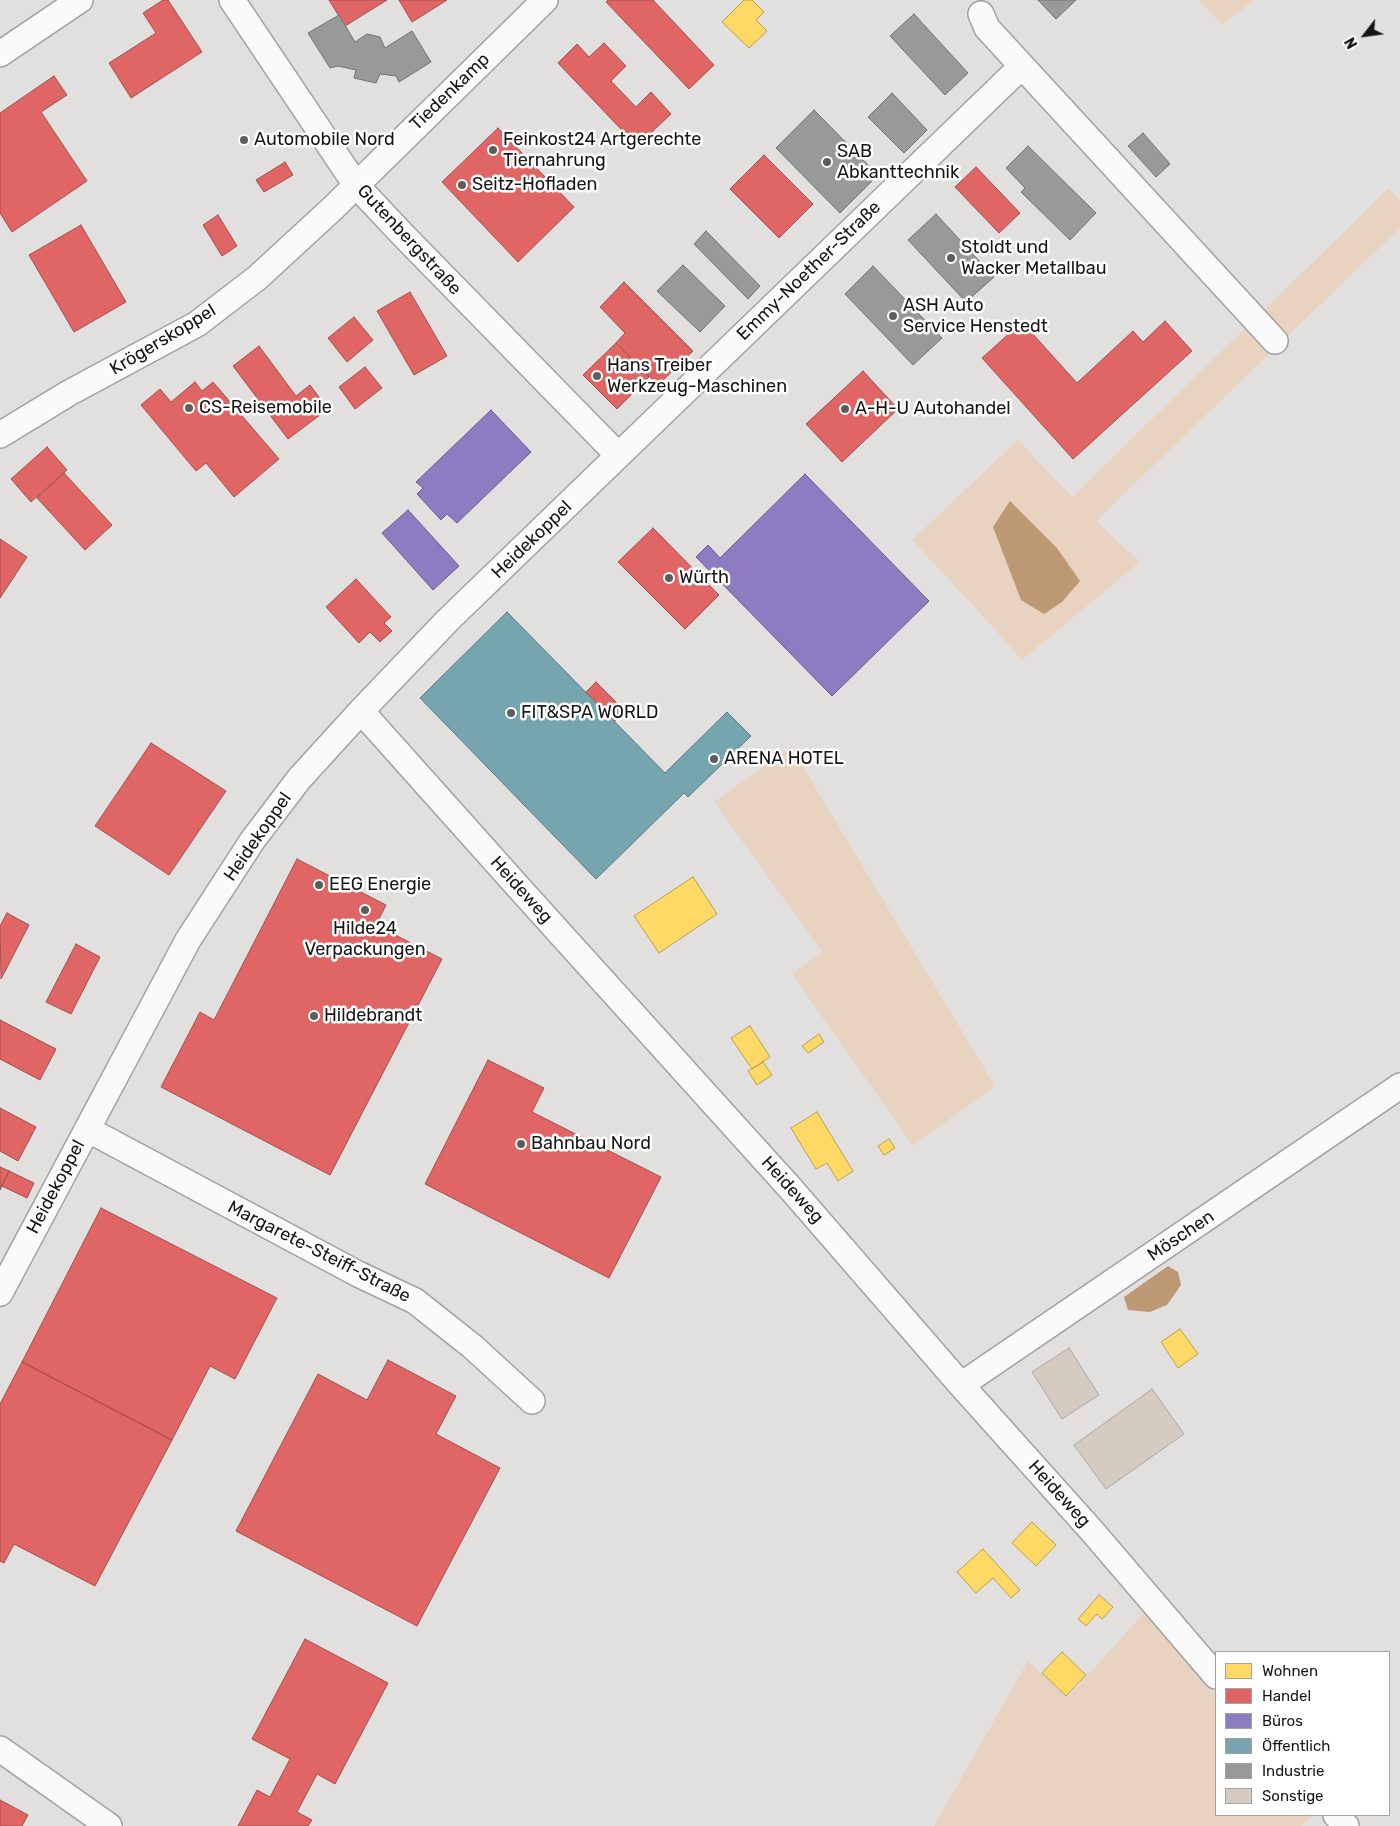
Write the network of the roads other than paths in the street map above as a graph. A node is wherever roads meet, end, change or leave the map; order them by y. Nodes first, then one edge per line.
1 (232, 0) edge
2 (545, 0) edge
3 (66, 4) edge
4 (981, 14) dead end
5 (0, 54) edge
6 (1022, 66) junction
7 (356, 184) junction
8 (1274, 341) dead end
9 (0, 436) edge
10 (618, 455) junction
11 (361, 711) junction
12 (1400, 1086) edge
13 (87, 1129) junction
14 (0, 1293) edge
15 (961, 1384) junction
16 (532, 1401) dead end
17 (1215, 1675) edge
18 (0, 1749) edge
19 (1337, 1816) edge
20 (109, 1826) edge
21 (1346, 1826) edge

1 - 7 street, Gutenbergstraße
2 - 7 street, Tiedenkamp
3 - 5 street
4 - 6 street
6 - 8 street
6 - 10 street, Emmy-Noether-Straße
7 - 9 street, Krögerskoppel
7 - 10 street, Gutenbergstraße
10 - 11 street, Heidekoppel
11 - 13 street, Heidekoppel
11 - 15 street, Heideweg
12 - 15 street, Möschen
13 - 14 street, Heidekoppel
13 - 16 street, Margarete-Steiff-Straße
15 - 17 street, Heideweg
18 - 20 street
19 - 21 street

